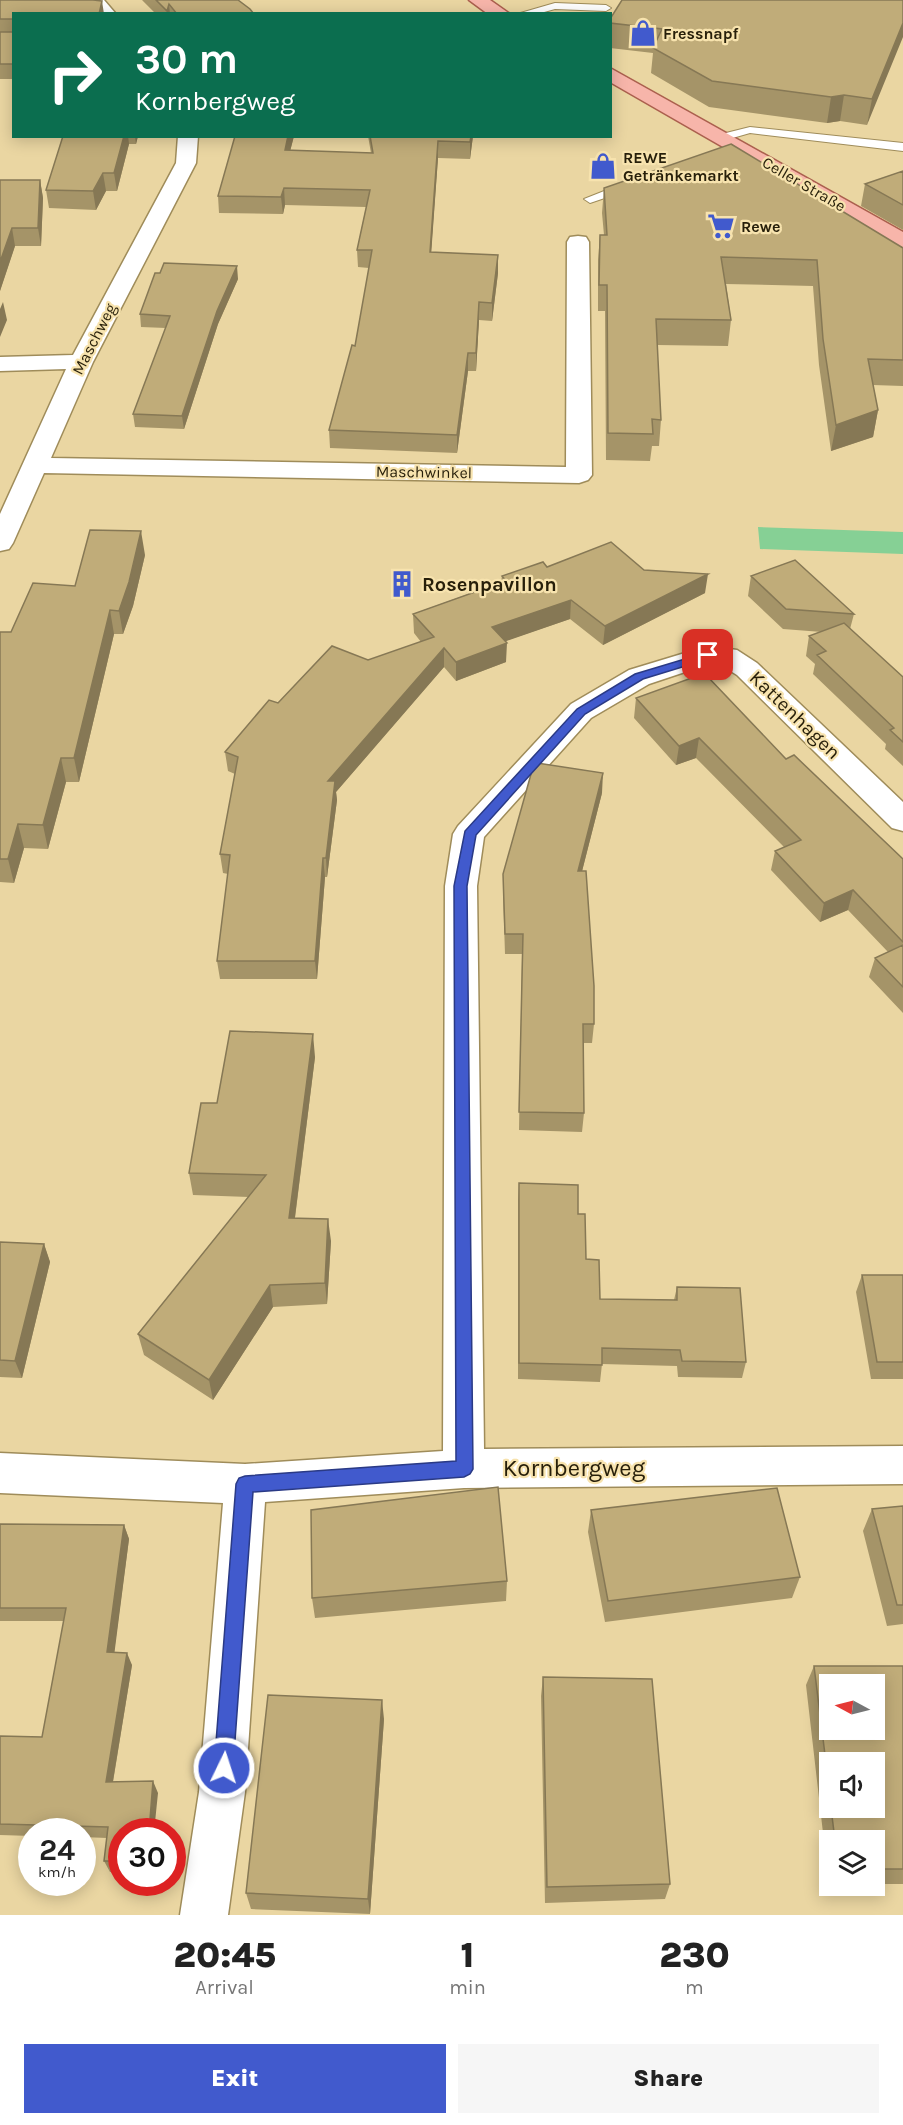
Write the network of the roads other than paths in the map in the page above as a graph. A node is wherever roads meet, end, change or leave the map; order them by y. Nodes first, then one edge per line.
1 (94, 0) edge
2 (478, 0) edge
3 (606, 8) dead end
4 (105, 12) edge
5 (498, 12) edge
6 (530, 12) edge
7 (612, 75) edge
8 (188, 138) edge
9 (726, 145) junction
10 (903, 147) edge
11 (643, 180) edge
12 (590, 199) dead end
13 (903, 241) edge
14 (579, 242) dead end
15 (81, 362) junction
16 (0, 364) edge
17 (36, 465) junction
18 (0, 543) edge
19 (903, 820) edge
20 (903, 1466) edge
21 (464, 1469) junction
22 (0, 1473) edge
23 (245, 1484) junction
24 (204, 1915) edge

1 - 4 street
2 - 5 main road
3 - 6 lane
7 - 9 main road, Celler Straße
8 - 15 street, Maschweg
9 - 10 lane
9 - 13 main road, Celler Straße
11 - 12 lane
14 - 17 street, Maschwinkel
15 - 16 street
15 - 17 street, Maschweg
17 - 18 street, Maschweg
19 - 21 street, Kattenhagen
20 - 21 street, Kornbergweg
21 - 23 street, Kornbergweg
22 - 23 street, Kornbergweg
23 - 24 street

